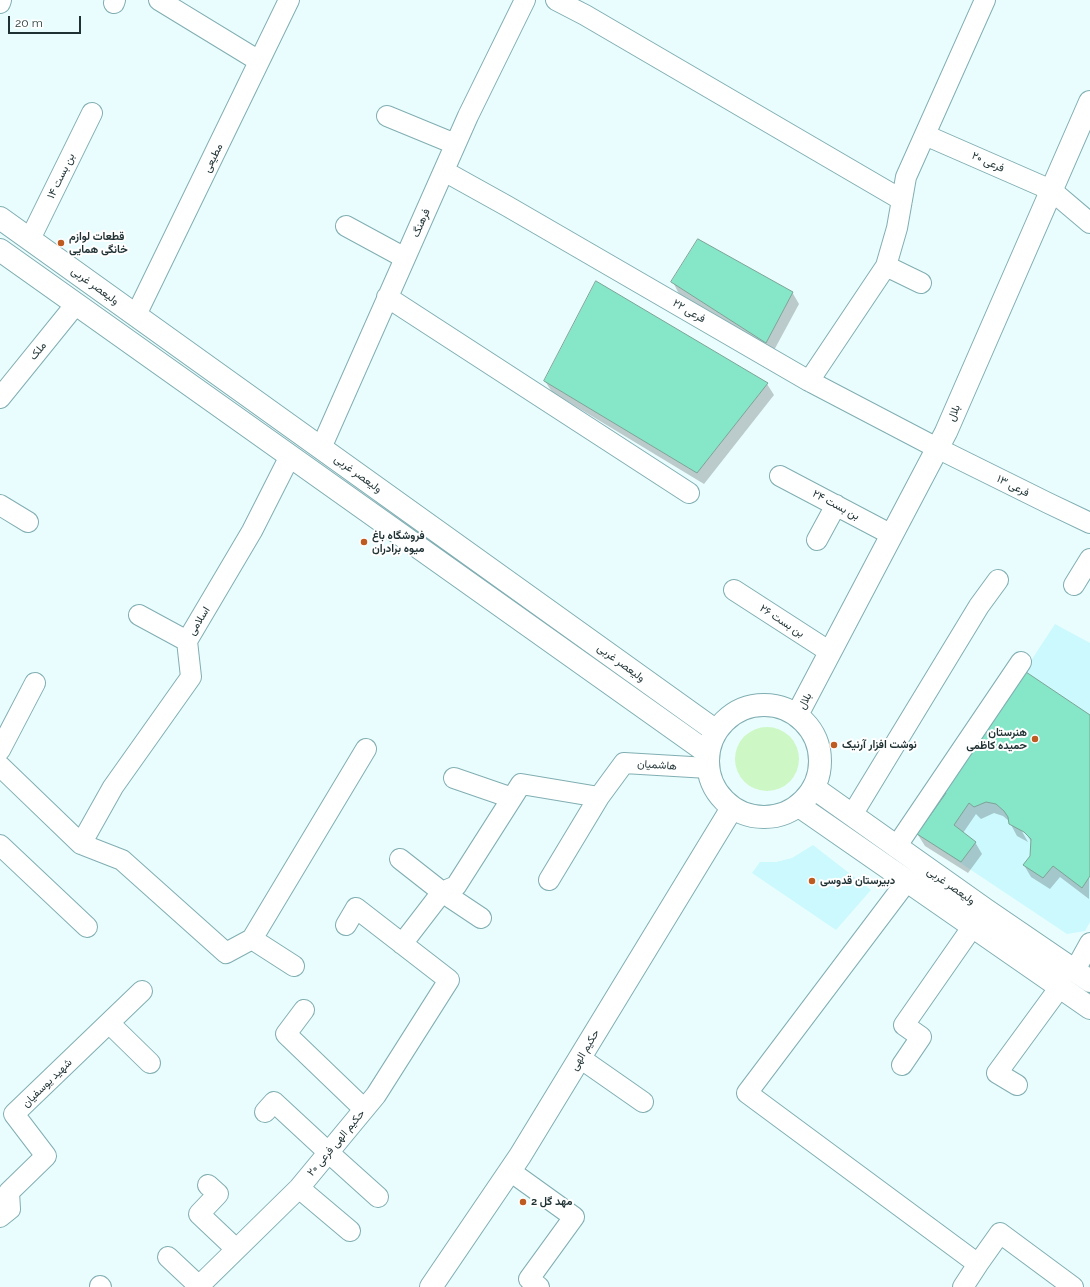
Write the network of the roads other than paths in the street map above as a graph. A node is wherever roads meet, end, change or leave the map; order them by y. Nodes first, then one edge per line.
1 (1, 0) edge
2 (159, 0) edge
3 (289, 0) edge
4 (526, 0) edge
5 (556, 0) edge
6 (979, 2) edge
7 (0, 3) edge
8 (259, 61) junction
9 (1090, 102) edge
10 (92, 113) dead end
11 (387, 116) dead end
12 (925, 135) junction
13 (455, 144) junction
14 (444, 171) junction
15 (1051, 190) junction
16 (902, 200) junction
17 (0, 218) edge
18 (1090, 224) edge
19 (346, 226) dead end
20 (30, 239) junction
21 (0, 250) edge
22 (405, 258) junction
23 (886, 266) junction
24 (921, 283) dead end
25 (387, 297) junction
26 (76, 304) junction
27 (136, 315) junction
28 (809, 381) junction
29 (0, 398) edge
30 (321, 448) junction
31 (937, 448) junction
32 (290, 456) junction
33 (780, 476) dead end
34 (689, 493) dead end
35 (836, 505) junction
36 (0, 506) edge
37 (28, 522) dead end
38 (1090, 523) edge
39 (892, 535) junction
40 (817, 540) dead end
41 (1090, 559) edge
42 (998, 580) dead end
43 (1074, 585) dead end
44 (734, 590) dead end
45 (138, 615) dead end
46 (187, 641) junction
47 (830, 652) junction
48 (1021, 662) dead end
49 (35, 683) dead end
50 (797, 715) junction
51 (716, 731) junction
52 (366, 749) dead end
53 (0, 750) edge
54 (708, 760) junction
55 (0, 766) edge
56 (454, 778) dead end
57 (814, 788) junction
58 (600, 797) junction
59 (512, 798) junction
60 (799, 806) junction
61 (732, 808) junction
62 (852, 815) junction
63 (81, 844) junction
64 (0, 845) edge
65 (896, 847) junction
66 (400, 859) dead end
67 (549, 880) dead end
68 (906, 881) junction
69 (442, 892) junction
70 (481, 918) dead end
71 (346, 925) dead end
72 (972, 926) junction
73 (87, 927) dead end
74 (252, 939) junction
75 (402, 944) junction
76 (1090, 944) edge
77 (294, 966) dead end
78 (1082, 976) edge
79 (1060, 987) junction
80 (142, 991) dead end
81 (1090, 1008) edge
82 (304, 1010) dead end
83 (109, 1023) junction
84 (580, 1058) junction
85 (150, 1063) dead end
86 (902, 1065) dead end
87 (1017, 1085) dead end
88 (643, 1102) dead end
89 (364, 1109) junction
90 (265, 1112) dead end
91 (328, 1152) junction
92 (510, 1171) junction
93 (208, 1185) dead end
94 (299, 1188) junction
95 (378, 1197) dead end
96 (0, 1217) edge
97 (350, 1231) dead end
98 (236, 1249) junction
99 (168, 1257) dead end
100 (978, 1264) junction
101 (199, 1287) edge
102 (431, 1287) edge
103 (539, 1287) edge
104 (963, 1287) edge
105 (1073, 1287) edge

1 - 7 street
2 - 8 street
3 - 8 street, مطیعی
4 - 13 street, فرهنگ
5 - 16 street
6 - 12 street
8 - 27 street, مطیعی
9 - 15 main road, بلال
10 - 20 street, بن بست ۱۴
11 - 13 street
12 - 15 street, فرعی ۲۰
12 - 16 street
13 - 14 street, فرهنگ
14 - 22 street, فرهنگ
14 - 28 street, فرعی ۲۲
15 - 18 street, فرعی ۲۰
15 - 31 main road, بلال
16 - 23 street
17 - 20 main road, ولیعصر غربی
19 - 22 street
20 - 27 main road, ولیعصر غربی
21 - 26 main road, ولیعصر غربی
22 - 25 street, فرهنگ
23 - 24 street
23 - 28 street
25 - 30 street, فرهنگ
25 - 34 street
26 - 29 street, ملک
26 - 32 main road, ولیعصر غربی
27 - 30 main road, ولیعصر غربی
28 - 31 street, فرعی ۲۲
30 - 51 main road, ولیعصر غربی
31 - 38 street, فرعی ۱۳
31 - 39 main road, بلال
32 - 46 street, اسلامی
32 - 54 main road, ولیعصر غربی
33 - 35 street, بن بست ۲۴
35 - 39 street, بن بست ۲۴
35 - 40 street
36 - 37 street
39 - 47 main road, بلال
41 - 43 street
42 - 62 street
44 - 47 street, بن بست ۲۶
45 - 46 street
46 - 63 street, اسلامی
47 - 50 main road, بلال
48 - 65 street
49 - 53 street
50 - 51 main road
50 - 57 main road
51 - 54 main road
52 - 74 street
54 - 58 street, هاشمیان
54 - 61 main road
55 - 63 street
56 - 59 street
57 - 60 main road
57 - 62 main road, ولیعصر غربی
58 - 59 street
58 - 67 street
59 - 69 street
60 - 61 main road
60 - 68 main road
61 - 84 main road, حکیم الهی
62 - 65 main road, ولیعصر غربی
63 - 74 street
64 - 73 street
65 - 78 main road, ولیعصر غربی
66 - 69 street
68 - 72 main road
68 - 100 street
69 - 70 street
69 - 75 street
71 - 75 street
72 - 79 main road
72 - 86 street
74 - 77 street
75 - 89 street, حکیم الهی فرعی ۲۰
76 - 78 street
79 - 81 main road
79 - 87 street
80 - 83 street, شهید یوسفیان
82 - 89 street
83 - 85 street
83 - 96 street, شهید یوسفیان
84 - 88 street
84 - 92 main road, حکیم الهی
89 - 91 street, حکیم الهی فرعی ۲۰
90 - 91 street
91 - 94 street, حکیم الهی فرعی ۲۰
91 - 95 street
92 - 102 main road, حکیم الهی
92 - 103 street
93 - 98 street
94 - 97 street
94 - 98 street, حکیم الهی فرعی ۲۰
98 - 101 street, حکیم الهی فرعی ۲۰
99 - 101 street
100 - 104 street
100 - 105 street

